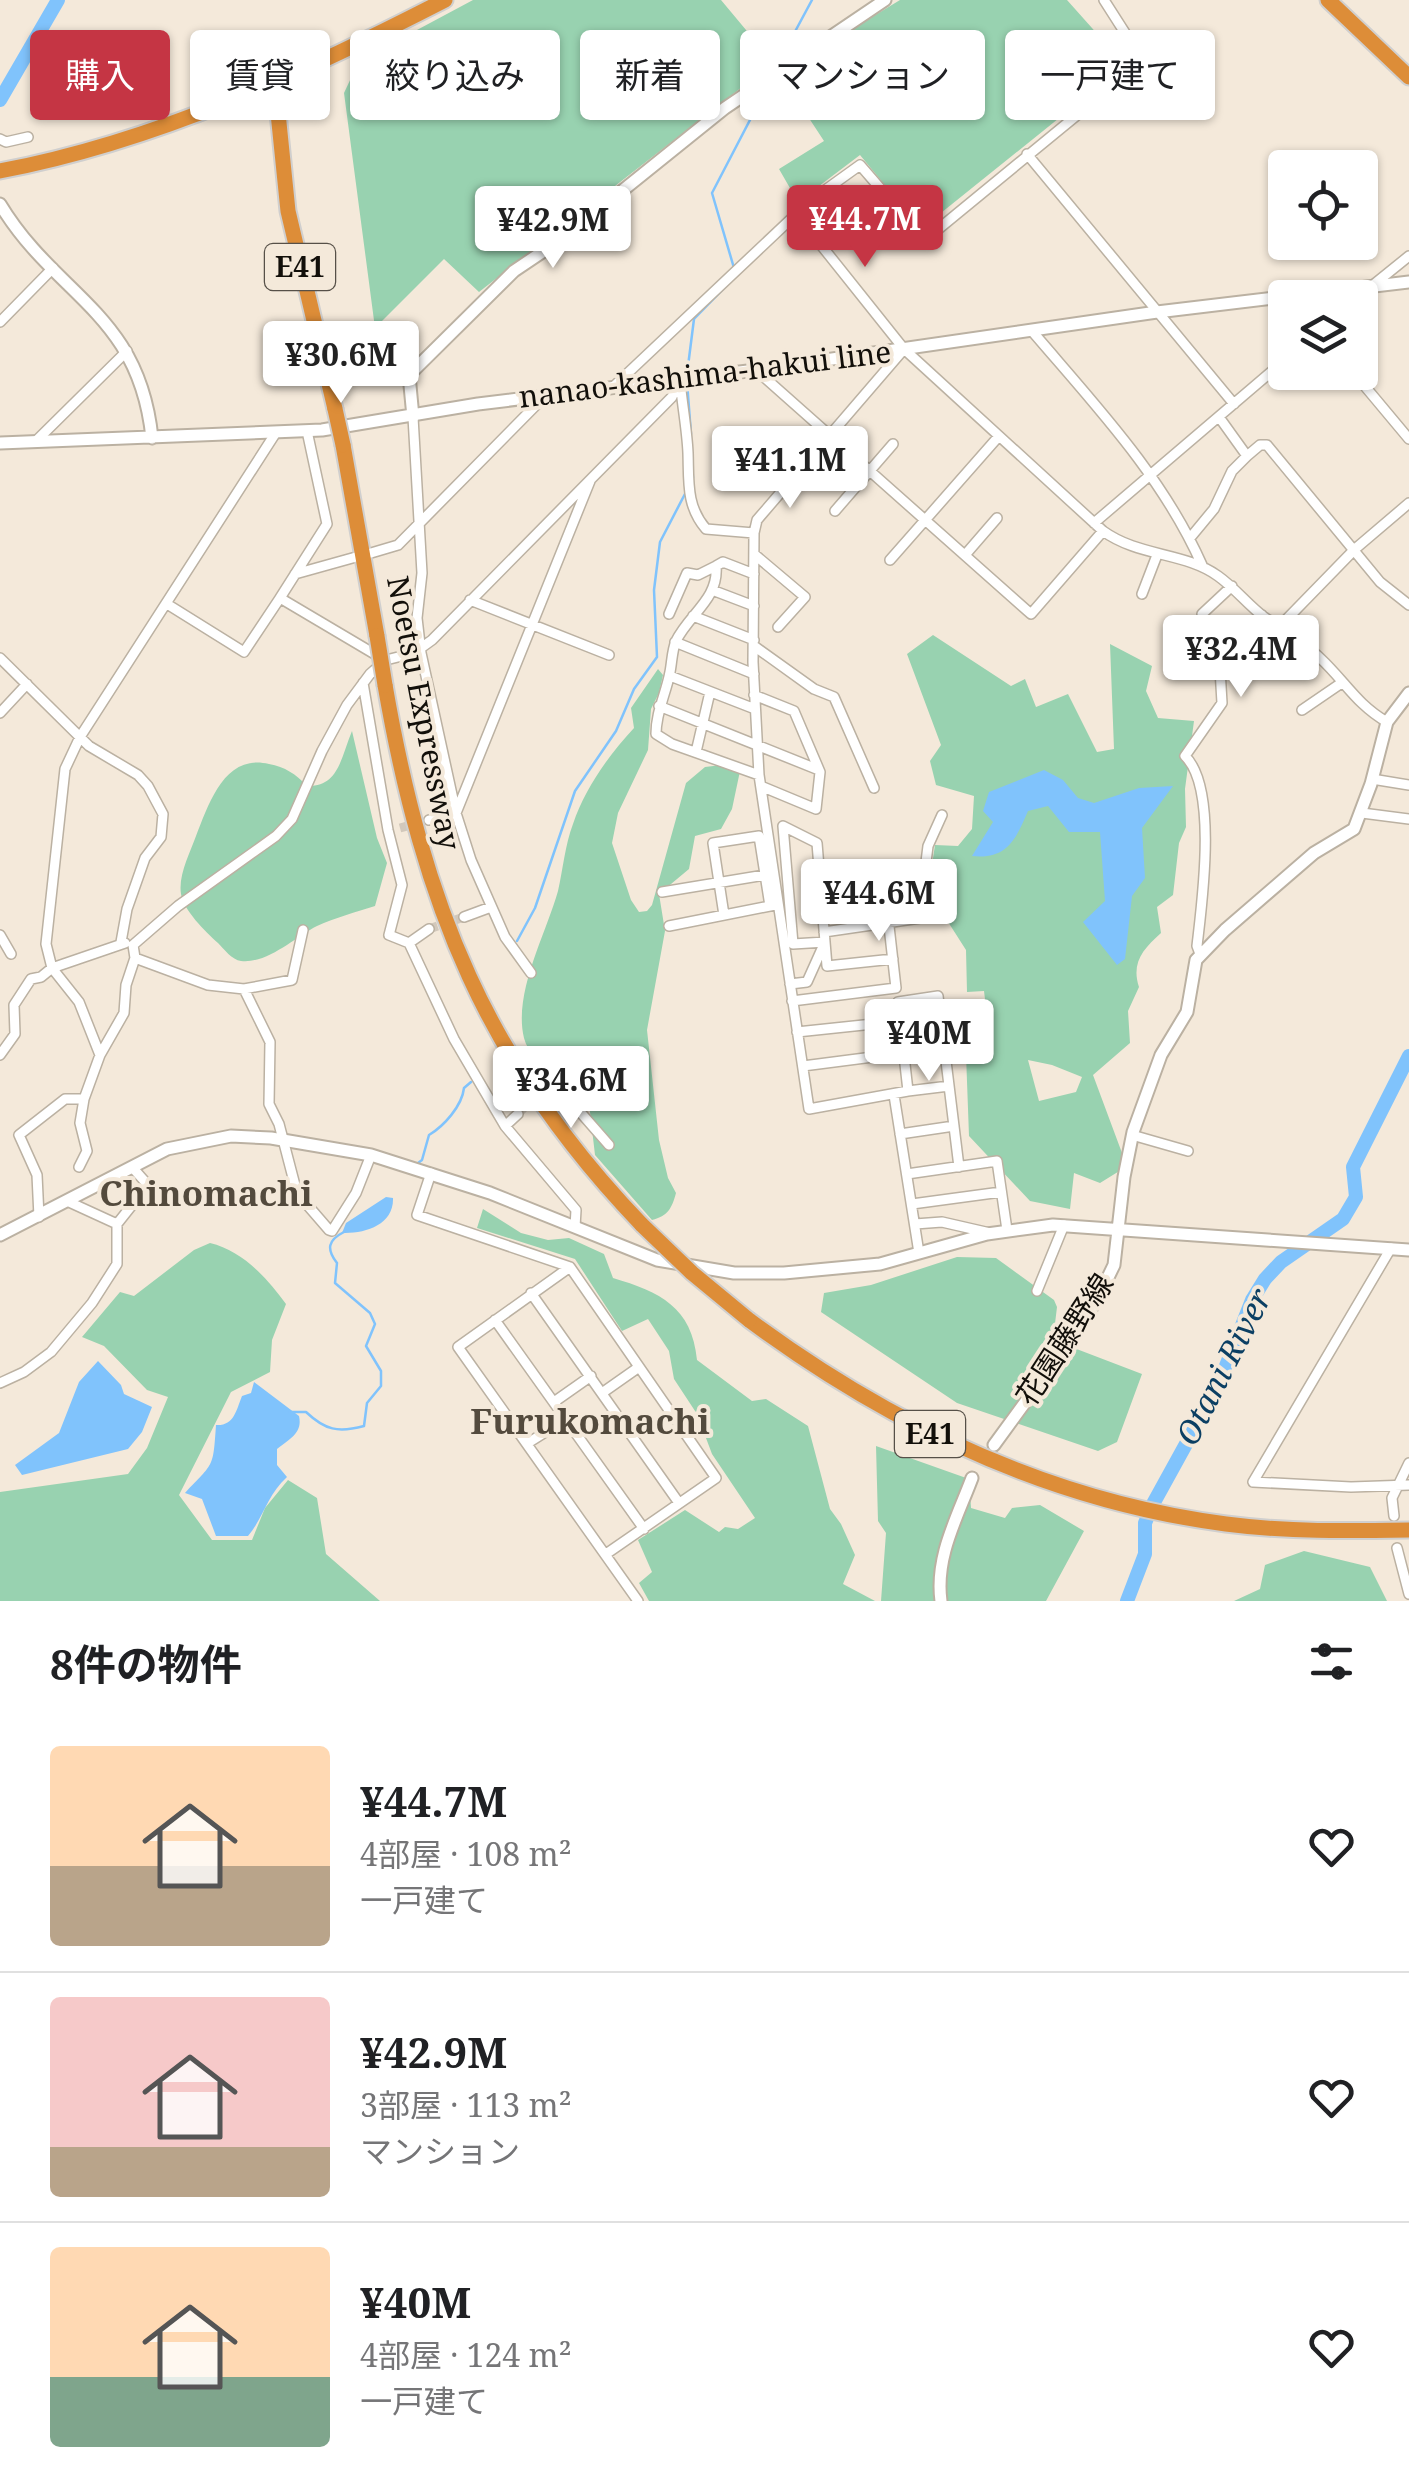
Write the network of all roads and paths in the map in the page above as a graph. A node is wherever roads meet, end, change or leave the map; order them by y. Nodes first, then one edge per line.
1 (445, 0) edge
2 (884, 0) edge
3 (1104, 0) edge
4 (1328, 0) edge
5 (1340, 0) edge
6 (330, 57) edge
7 (1409, 64) edge
8 (1409, 77) edge
9 (190, 116) edge
10 (279, 120) edge
11 (28, 137) dead end
12 (0, 139) edge
13 (1027, 154) junction
14 (0, 171) edge
15 (0, 204) edge
16 (797, 215) junction
17 (1409, 256) edge
18 (53, 268) junction
19 (1378, 280) edge
20 (1409, 282) edge
21 (1378, 285) edge
22 (1268, 298) edge
23 (1157, 312) junction
24 (0, 322) edge
25 (1032, 331) junction
26 (904, 349) junction
27 (127, 351) junction
28 (756, 370) junction
29 (1268, 375) edge
30 (684, 378) junction
31 (613, 387) junction
32 (1368, 390) edge
33 (546, 395) junction
34 (1234, 404) junction
35 (413, 416) junction
36 (1218, 417) junction
37 (306, 431) junction
38 (275, 434) junction
39 (832, 434) junction
40 (999, 436) junction
41 (152, 438) junction
42 (1409, 440) edge
43 (36, 441) junction
44 (0, 443) edge
45 (892, 444) dead end
46 (1247, 456) junction
47 (871, 470) junction
48 (1152, 473) junction
49 (591, 479) junction
50 (1409, 503) edge
51 (836, 511) dead end
52 (997, 518) dead end
53 (926, 519) junction
54 (1094, 523) junction
55 (419, 524) junction
56 (1104, 531) junction
57 (754, 533) junction
58 (1190, 538) junction
59 (1355, 549) junction
60 (371, 552) dead end
61 (754, 554) junction
62 (965, 554) junction
63 (1158, 555) junction
64 (356, 557) dead end
65 (890, 560) dead end
66 (1202, 565) junction
67 (716, 566) junction
68 (295, 574) junction
69 (754, 574) junction
70 (1232, 586) junction
71 (712, 590) junction
72 (1142, 594) dead end
73 (280, 598) junction
74 (470, 600) junction
75 (167, 604) junction
76 (1409, 605) edge
77 (754, 606) junction
78 (669, 614) dead end
79 (1202, 614) dead end
80 (693, 616) junction
81 (1262, 616) junction
82 (532, 624) junction
83 (1280, 626) junction
84 (778, 627) dead end
85 (675, 642) junction
86 (754, 643) junction
87 (420, 648) junction
88 (609, 656) dead end
89 (0, 658) edge
90 (386, 660) junction
91 (754, 674) junction
92 (670, 676) junction
93 (363, 683) junction
94 (28, 684) junction
95 (1340, 684) junction
96 (710, 692) junction
97 (1409, 693) edge
98 (754, 695) junction
99 (659, 706) junction
100 (755, 709) junction
101 (1302, 710) dead end
102 (0, 713) edge
103 (1387, 722) junction
104 (704, 724) junction
105 (80, 737) junction
106 (757, 746) junction
107 (696, 752) junction
108 (819, 770) junction
109 (759, 774) junction
110 (1372, 779) junction
111 (1409, 785) edge
112 (762, 788) junction
113 (874, 788) dead end
114 (456, 812) junction
115 (1362, 813) junction
116 (942, 815) dead end
117 (1409, 819) edge
118 (428, 820) tunnel mouth
119 (400, 828) tunnel mouth
120 (388, 830) junction
121 (766, 875) junction
122 (719, 883) junction
123 (923, 886) junction
124 (884, 891) junction
125 (662, 892) dead end
126 (822, 900) junction
127 (774, 905) junction
128 (491, 907) junction
129 (724, 915) junction
130 (464, 917) tunnel mouth
131 (888, 923) junction
132 (669, 926) dead end
133 (428, 929) tunnel mouth
134 (302, 930) dead end
135 (0, 935) edge
136 (825, 937) junction
137 (121, 942) junction
138 (409, 943) junction
139 (132, 946) junction
140 (11, 954) dead end
141 (1200, 954) junction
142 (135, 958) junction
143 (892, 958) junction
144 (828, 966) junction
145 (52, 968) junction
146 (814, 968) junction
147 (531, 973) dead end
148 (790, 984) junction
149 (244, 988) junction
150 (792, 1001) junction
151 (797, 1032) junction
152 (0, 1054) edge
153 (100, 1054) junction
154 (802, 1066) junction
155 (546, 1084) dead end
156 (949, 1086) junction
157 (908, 1091) junction
158 (894, 1094) junction
159 (84, 1098) junction
160 (518, 1114) tunnel mouth
161 (506, 1126) junction
162 (954, 1126) junction
163 (900, 1134) junction
164 (1132, 1134) junction
165 (281, 1140) junction
166 (609, 1145) dead end
167 (1188, 1150) dead end
168 (371, 1155) junction
169 (79, 1167) dead end
170 (132, 1167) junction
171 (960, 1167) junction
172 (431, 1173) junction
173 (907, 1174) junction
174 (1001, 1192) junction
175 (69, 1202) junction
176 (912, 1204) junction
177 (39, 1217) junction
178 (117, 1224) junction
179 (915, 1224) junction
180 (1064, 1225) junction
181 (574, 1228) junction
182 (1120, 1229) junction
183 (1007, 1230) junction
184 (990, 1233) junction
185 (0, 1235) edge
186 (1391, 1248) junction
187 (1409, 1250) edge
188 (920, 1253) junction
189 (570, 1268) junction
190 (1037, 1290) dead end
191 (531, 1293) junction
192 (495, 1320) junction
193 (639, 1367) junction
194 (590, 1376) junction
195 (0, 1384) edge
196 (602, 1393) junction
197 (554, 1402) junction
198 (566, 1419) junction
199 (528, 1442) junction
200 (994, 1445) dead end
201 (1409, 1463) edge
202 (972, 1478) dead end
203 (1404, 1485) edge
204 (679, 1504) junction
205 (1394, 1516) dead end
206 (644, 1529) junction
207 (1409, 1530) edge
208 (1397, 1548) dead end
209 (606, 1554) junction
210 (1409, 1594) edge
211 (638, 1601) edge
212 (940, 1601) edge

1 - 6 highway
2 - 35 main road
3 - 13 street
4 - 8 highway
5 - 7 highway
9 - 14 highway
10 - 207 highway, Noetsu Expressway / E41, bridge
11 - 12 street
13 - 16 street
13 - 23 street
15 - 18 main road
16 - 26 street
16 - 31 street
17 - 19 street
18 - 24 street
18 - 27 main road
20 - 21 main road, nanao-kashima-hakui line
22 - 23 main road, nanao-kashima-hakui line
23 - 25 main road, nanao-kashima-hakui line
23 - 34 street
25 - 26 main road, nanao-kashima-hakui line
25 - 48 street
26 - 28 main road, nanao-kashima-hakui line
26 - 39 street
26 - 40 street
27 - 41 main road
27 - 43 street
28 - 30 main road, nanao-kashima-hakui line
28 - 39 street
29 - 34 street
30 - 31 main road, nanao-kashima-hakui line
30 - 49 street
30 - 57 street
31 - 33 main road, nanao-kashima-hakui line
32 - 42 street
33 - 35 main road, nanao-kashima-hakui line
33 - 55 street
34 - 36 street
35 - 37 main road, nanao-kashima-hakui line
35 - 55 street
36 - 46 street
36 - 48 street
37 - 38 main road, nanao-kashima-hakui line
37 - 68 street
38 - 41 main road, nanao-kashima-hakui line
38 - 75 street
39 - 47 street
39 - 57 street
40 - 53 street
40 - 54 street
41 - 43 main road, nanao-kashima-hakui line
43 - 44 main road, nanao-kashima-hakui line
45 - 47 street
46 - 58 street
46 - 59 street
47 - 51 street
47 - 53 street
48 - 54 street
48 - 58 street
49 - 74 street
49 - 82 street
50 - 59 street
52 - 62 street
53 - 62 street
53 - 65 street
54 - 56 street
55 - 60 street
55 - 87 street
56 - 62 street
56 - 63 street
57 - 61 street
58 - 66 street
59 - 76 street
59 - 83 street
61 - 69 street
61 - 84 street
63 - 66 street
63 - 72 street
64 - 68 street
66 - 70 street
67 - 69 street
67 - 71 street
67 - 78 street
68 - 73 street
69 - 77 street
70 - 79 street
70 - 81 street
71 - 77 street
71 - 80 street
73 - 75 street
73 - 90 street
74 - 82 street
74 - 87 street
75 - 105 street
77 - 86 street
80 - 85 street
80 - 86 street
81 - 83 street
81 - 141 street
82 - 88 street
82 - 114 street
83 - 95 street
85 - 91 street
85 - 92 street
86 - 91 street
86 - 113 street
87 - 90 street
87 - 114 street
89 - 94 street
90 - 93 street
91 - 98 street
92 - 96 street
92 - 99 street
93 - 120 street
93 - 139 street
94 - 102 street
94 - 105 street
95 - 101 street
95 - 103 street
96 - 100 street
96 - 104 street
97 - 103 main road
98 - 100 street
98 - 108 street
99 - 104 street
99 - 107 street
100 - 106 street
103 - 110 main road
104 - 106 street
104 - 107 street
105 - 137 street
105 - 145 street
106 - 108 street
106 - 109 street
107 - 109 street
108 - 112 street
109 - 112 street
110 - 111 street
110 - 115 main road
112 - 127 street
114 - 118 street
114 - 128 street
115 - 117 street
115 - 141 main road
116 - 123 street
119 - 120 street
120 - 138 street
121 - 122 street
121 - 122 street
121 - 127 street
122 - 125 street
122 - 129 street
123 - 124 street
123 - 131 street
124 - 126 street
124 - 131 street
126 - 136 street
126 - 136 street
127 - 129 street
127 - 148 street
128 - 130 street
128 - 147 street
129 - 132 street
131 - 136 street
131 - 143 street
133 - 138 street
134 - 149 street
135 - 140 street
136 - 144 street
136 - 146 street
137 - 139 street
137 - 145 street
138 - 161 street
139 - 142 street
141 - 164 main road, 花園藤野線
142 - 149 street
142 - 153 street
143 - 144 street
143 - 150 street
144 - 146 street
145 - 152 street
145 - 153 street
146 - 148 street
148 - 150 street
149 - 165 street
150 - 151 street
151 - 154 street
151 - 154 street
153 - 159 street
154 - 158 street
155 - 166 street
156 - 157 street
156 - 157 street
156 - 162 street
157 - 158 street
158 - 163 street
159 - 169 street
159 - 177 street
160 - 161 street
161 - 181 street
162 - 163 street
162 - 171 street
163 - 173 street
164 - 167 street
164 - 182 main road, 花園藤野線
165 - 168 main road
165 - 168 street
165 - 170 main road
168 - 172 main road
170 - 175 main road
170 - 178 street
171 - 173 street
171 - 174 street
172 - 181 main road
172 - 189 street
173 - 176 street
174 - 176 street
174 - 183 street
175 - 177 main road
175 - 178 street
176 - 179 street
177 - 185 main road
178 - 195 street
179 - 184 street
179 - 188 street
180 - 182 main road
180 - 183 main road
180 - 190 street
181 - 188 main road
182 - 186 main road
182 - 200 main road, 花園藤野線
183 - 184 main road
184 - 188 main road
186 - 187 main road
186 - 203 street
189 - 191 street
189 - 193 street
191 - 192 street
191 - 194 street
192 - 197 street
192 - 199 street
193 - 196 street
193 - 204 street
194 - 196 street
194 - 197 street
196 - 204 street
197 - 198 street
198 - 199 street
198 - 206 street
199 - 209 street
201 - 203 street
202 - 212 main road
203 - 205 street
204 - 206 street
206 - 209 street
208 - 210 street
209 - 211 street

